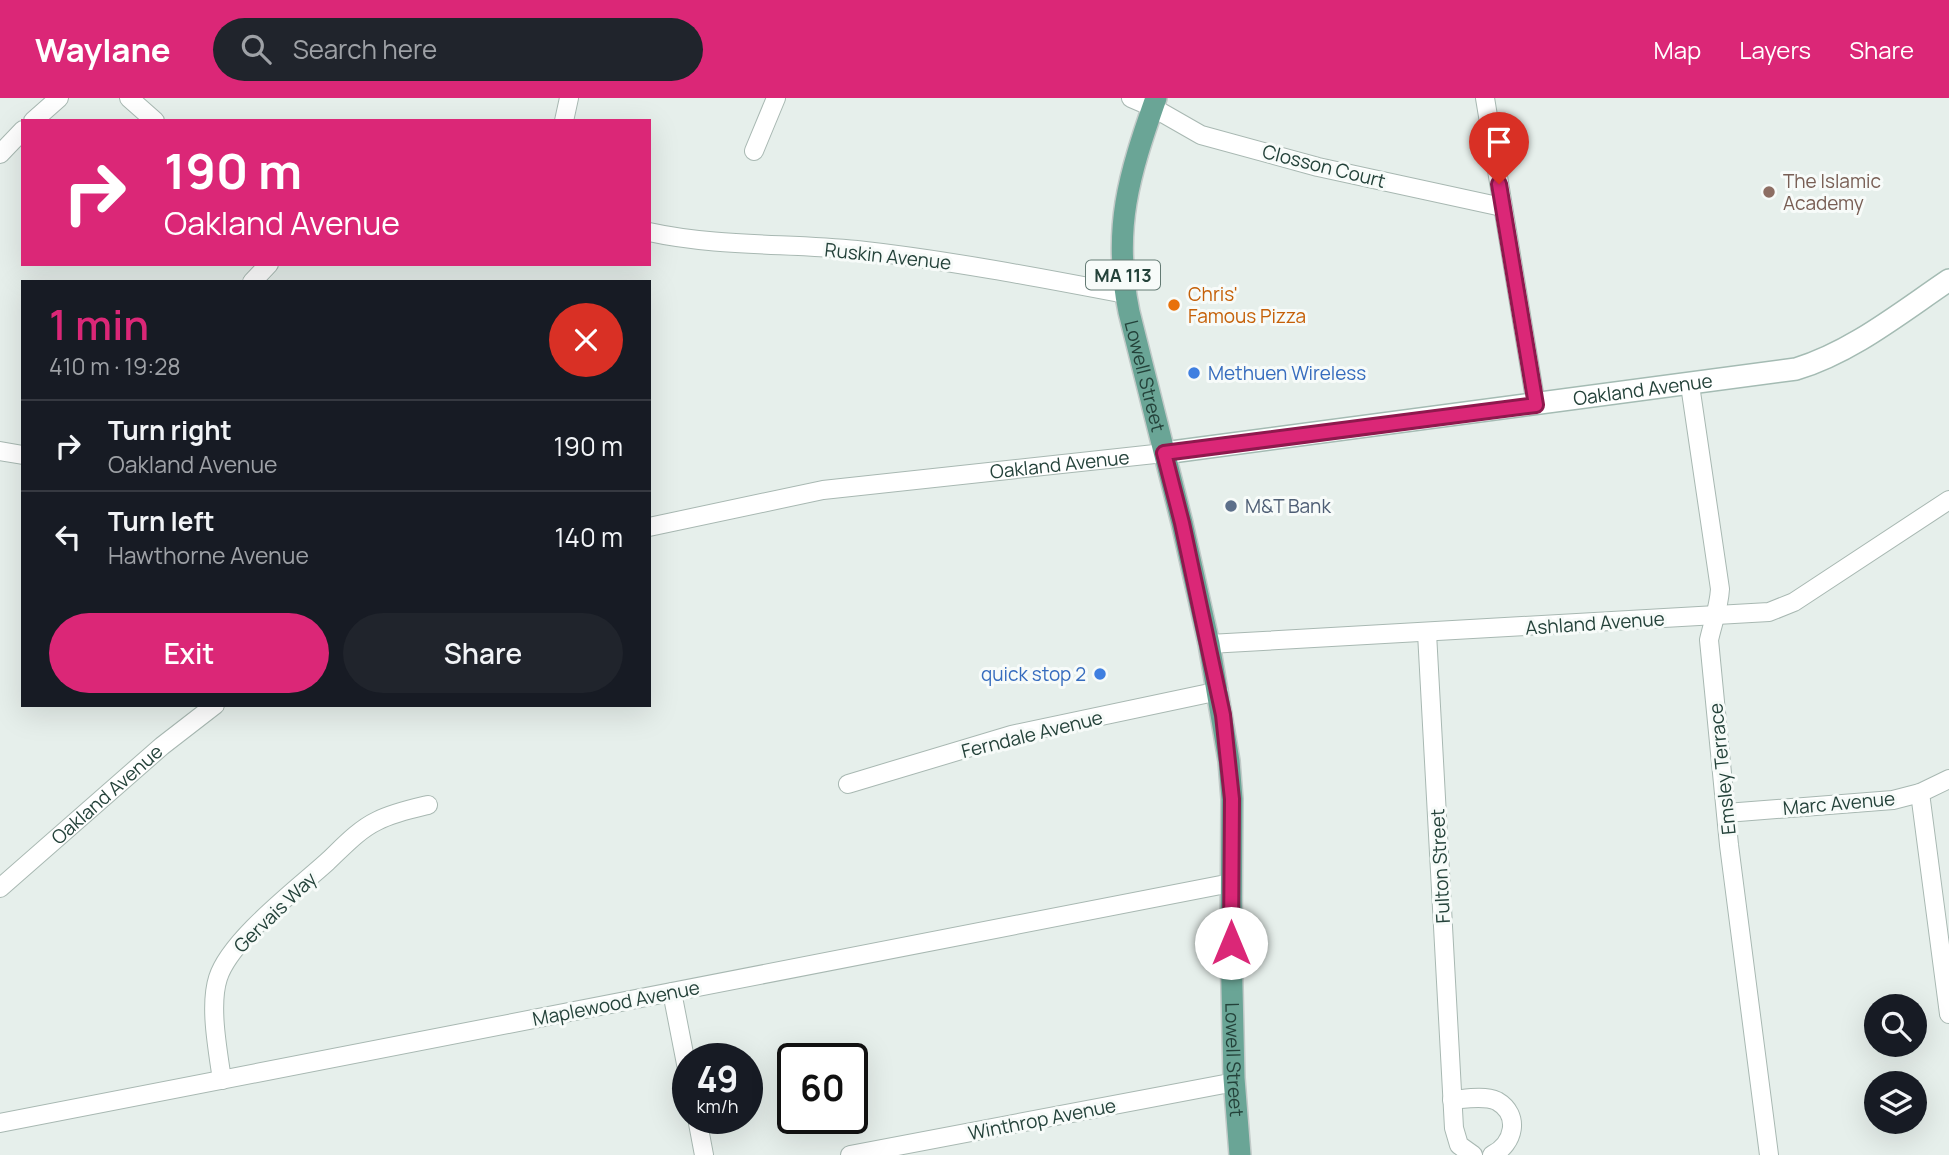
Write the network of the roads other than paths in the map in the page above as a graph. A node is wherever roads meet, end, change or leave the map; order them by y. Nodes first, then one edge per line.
1 (59, 98) edge
2 (129, 98) edge
3 (569, 98) edge
4 (776, 98) edge
5 (1130, 98) edge
6 (1485, 98) edge
7 (1154, 102) edge
8 (35, 119) edge
9 (153, 119) edge
10 (564, 119) edge
11 (21, 132) edge
12 (754, 151) dead end
13 (0, 154) edge
14 (1503, 207) junction
15 (651, 232) edge
16 (267, 266) edge
17 (254, 280) edge
18 (1949, 280) edge
19 (1125, 294) junction
20 (1690, 385) junction
21 (1536, 405) junction
22 (0, 451) edge
23 (1164, 453) junction
24 (21, 455) edge
25 (1949, 500) edge
26 (651, 527) edge
27 (1716, 615) junction
28 (1427, 633) junction
29 (1209, 644) junction
30 (1219, 691) junction
31 (212, 707) edge
32 (1949, 779) edge
33 (848, 784) dead end
34 (1920, 793) junction
35 (428, 805) dead end
36 (1726, 813) junction
37 (1231, 883) junction
38 (0, 888) edge
39 (671, 992) junction
40 (1949, 1014) edge
41 (682, 1043) edge
42 (222, 1080) junction
43 (1235, 1082) junction
44 (1452, 1100) junction
45 (0, 1123) edge
46 (699, 1134) edge
47 (704, 1155) edge
48 (850, 1155) edge
49 (1240, 1155) edge
50 (1473, 1155) edge
51 (1493, 1155) edge
52 (1769, 1155) edge

1 - 8 street
2 - 9 street
3 - 10 street
4 - 12 street
5 - 7 street, Closson Court
6 - 14 street
7 - 14 street, Closson Court
7 - 19 main road, Lowell Street / MA 113
11 - 13 street
14 - 21 street
15 - 19 street, Ruskin Avenue
16 - 17 street
18 - 20 street, Oakland Avenue
19 - 23 main road, Lowell Street / MA 113
20 - 21 street, Oakland Avenue
20 - 27 street, Emsley Terrace
21 - 23 street, Oakland Avenue
22 - 24 street
23 - 26 street, Oakland Avenue
23 - 29 main road, Lowell Street / MA 113
25 - 27 street, Ashland Avenue
27 - 28 street, Ashland Avenue
27 - 36 street, Emsley Terrace
28 - 29 street, Ashland Avenue
28 - 44 street, Fulton Street
29 - 30 main road, Lowell Street / MA 113
30 - 33 street, Ferndale Avenue
30 - 37 main road, Lowell Street / MA 113
31 - 38 street, Oakland Avenue
32 - 34 street, Marc Avenue
34 - 36 street, Marc Avenue
34 - 40 street
35 - 42 street, Gervais Way
36 - 52 street, Emsley Terrace
37 - 39 street, Maplewood Avenue
37 - 43 main road, Lowell Street / MA 113
39 - 41 street
39 - 42 street, Maplewood Avenue
42 - 45 street, Maplewood Avenue
43 - 48 street, Winthrop Avenue
43 - 49 main road, Lowell Street / MA 113
44 - 50 street, Fulton Street
44 - 51 street
46 - 47 street

